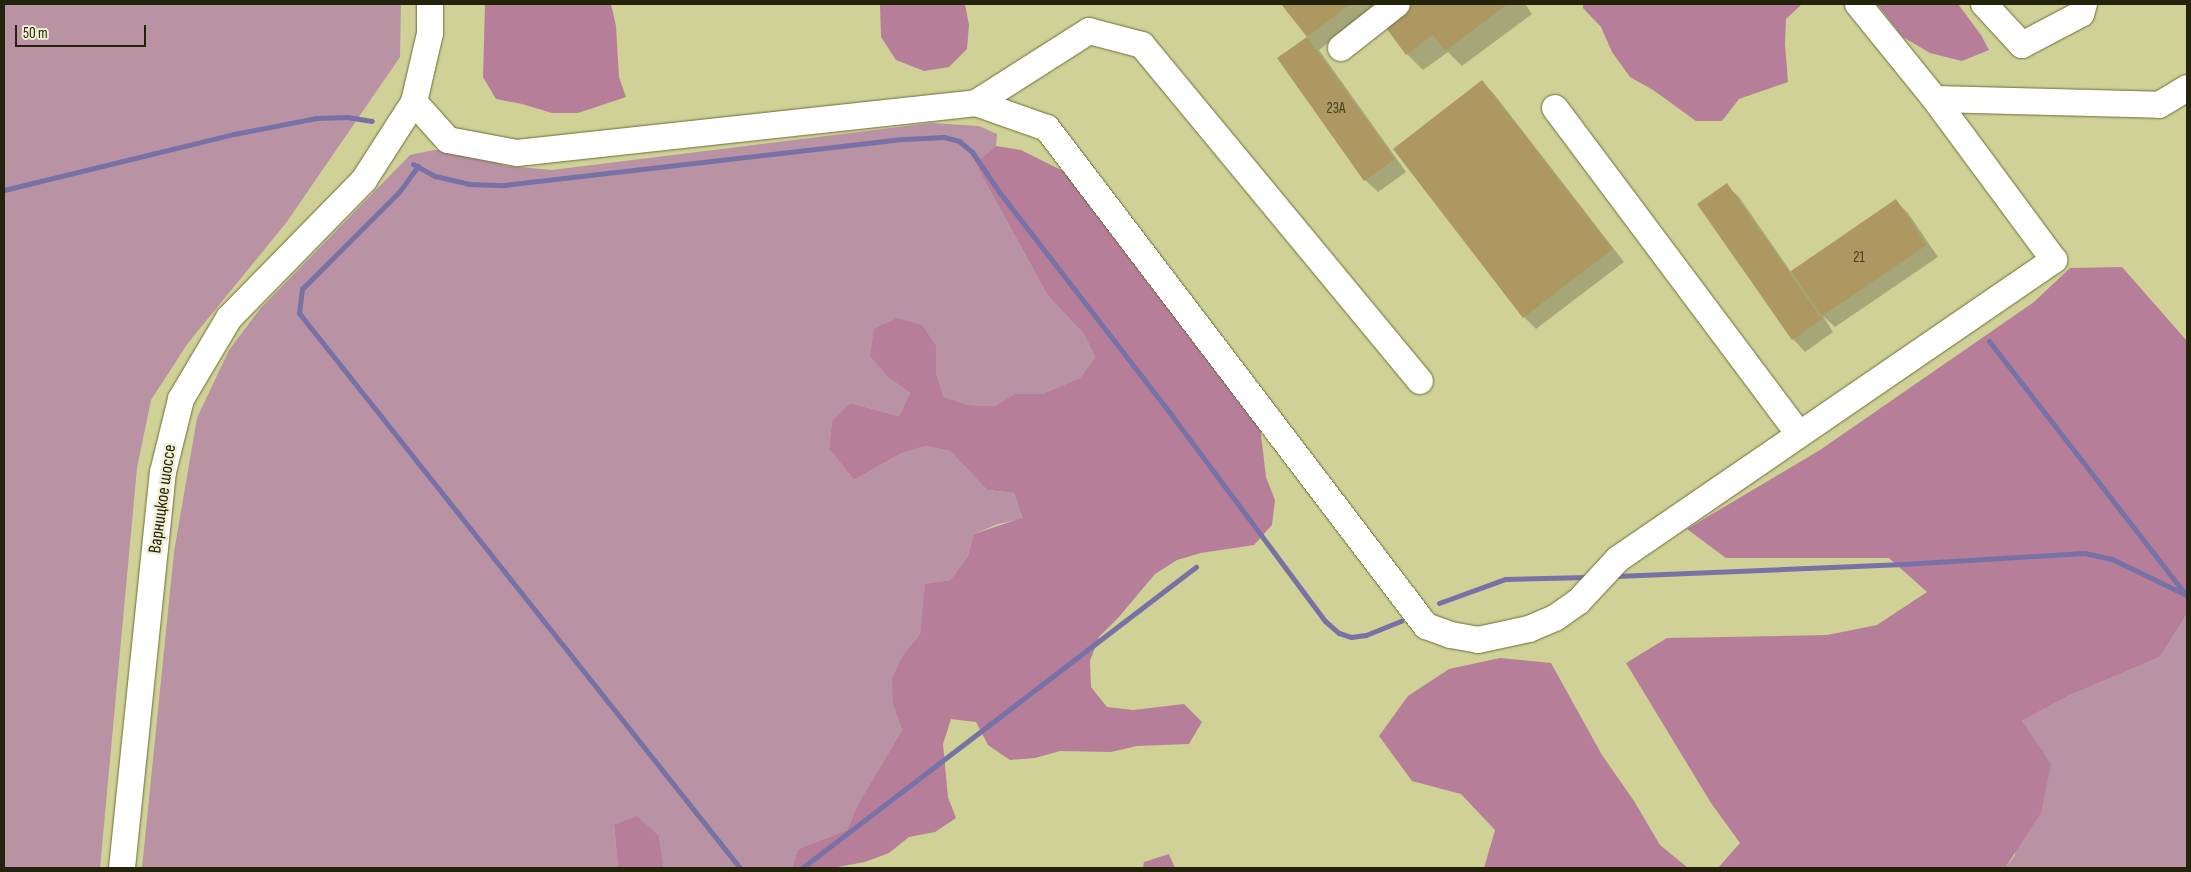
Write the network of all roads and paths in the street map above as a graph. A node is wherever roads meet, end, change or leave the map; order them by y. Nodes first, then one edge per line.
1 (430, 4) edge
2 (1397, 4) edge
3 (1858, 4) edge
4 (1984, 4) edge
5 (2084, 4) edge
6 (1341, 48) dead end
7 (2187, 88) edge
8 (1935, 99) junction
9 (414, 102) junction
10 (976, 103) junction
11 (1556, 108) dead end
12 (1420, 381) dead end
13 (1800, 434) junction
14 (122, 868) edge

1 - 9 street, Варницкое шоссе
2 - 6 street
3 - 8 street
4 - 5 street
7 - 8 street
8 - 13 street
9 - 10 street
9 - 14 street, Варницкое шоссе
10 - 12 street
10 - 13 street
11 - 13 street

